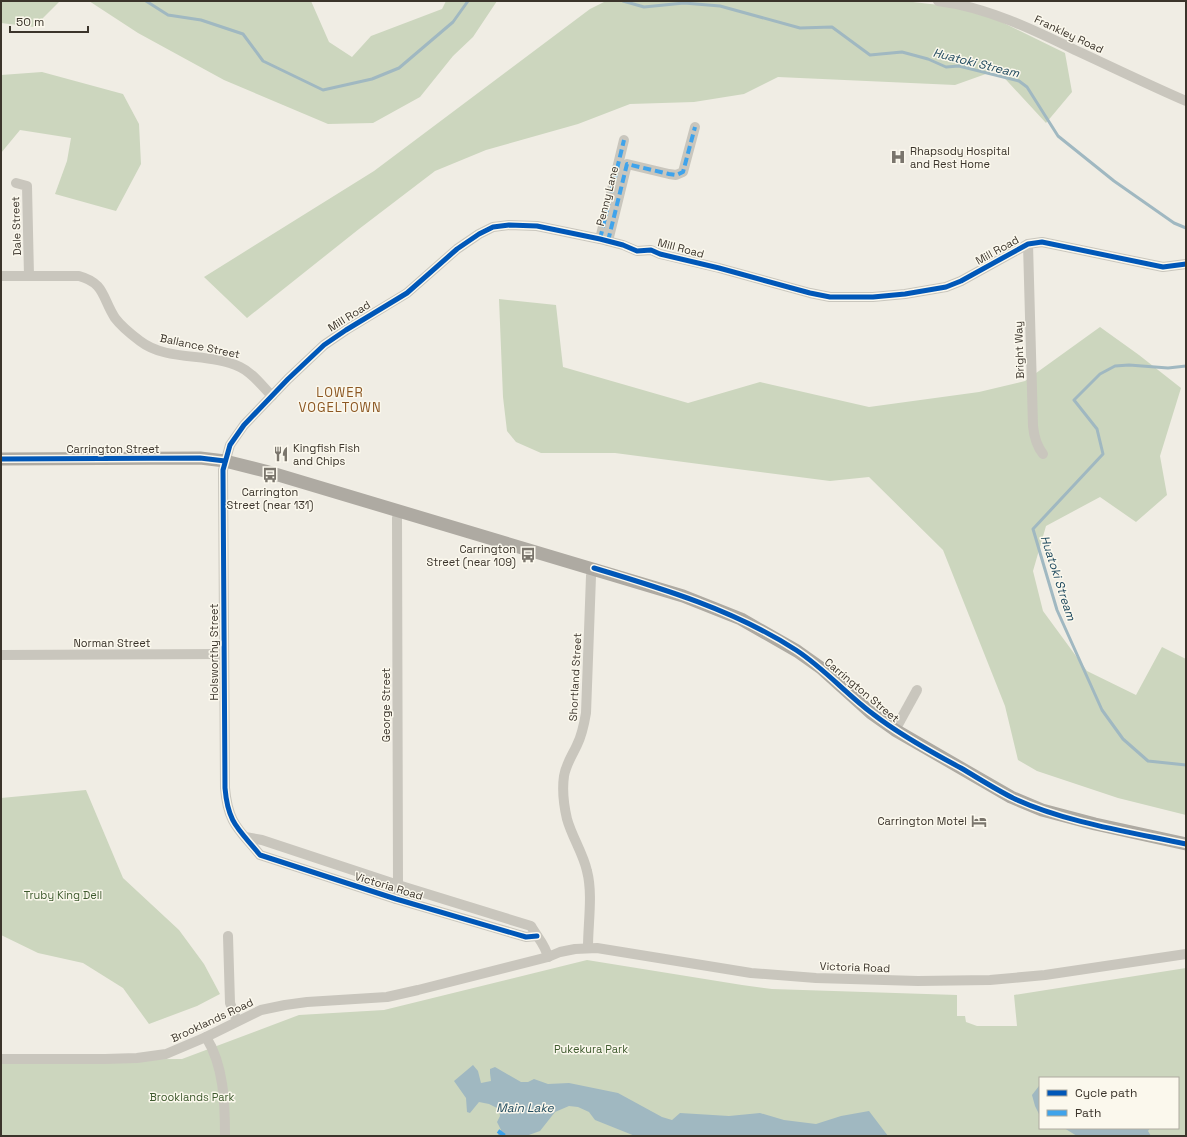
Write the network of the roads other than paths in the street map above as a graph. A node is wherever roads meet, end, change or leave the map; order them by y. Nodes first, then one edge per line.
1 (938, 1) edge
2 (1186, 101) edge
3 (695, 127) dead end
4 (624, 140) dead end
5 (16, 182) dead end
6 (604, 240) junction
7 (1028, 244) junction
8 (1186, 264) edge
9 (1, 276) edge
10 (29, 276) junction
11 (272, 396) junction
12 (1043, 454) dead end
13 (1, 459) edge
14 (225, 461) junction
15 (399, 511) junction
16 (594, 568) junction
17 (224, 654) junction
18 (1, 655) edge
19 (917, 690) dead end
20 (895, 730) junction
21 (245, 837) junction
22 (1186, 844) edge
23 (398, 885) junction
24 (396, 899) junction
25 (228, 936) dead end
26 (537, 936) junction
27 (588, 947) junction
28 (1186, 954) edge
29 (548, 957) junction
30 (237, 1022) junction
31 (206, 1037) junction
32 (1, 1059) edge
33 (225, 1136) edge

1 - 2 street, Frankley Road
3 - 6 street, Penny Lane
4 - 6 street
5 - 10 street, Dale Street
6 - 7 street, Mill Road
6 - 11 street, Mill Road
7 - 8 street, Mill Road
7 - 12 street, Bright Way
9 - 10 street, Ballance Street
10 - 11 street, Ballance Street
11 - 14 street, Mill Road
13 - 14 main road, Carrington Street
14 - 15 main road, Carrington Street
14 - 17 street, Holsworthy Street
15 - 16 main road, Carrington Street
15 - 23 street, George Street
16 - 20 main road, Carrington Street
16 - 27 street, Shortland Street
17 - 18 street, Norman Street
17 - 21 street, Holsworthy Street
19 - 20 street
20 - 22 main road, Carrington Street
21 - 23 street, Victoria Road
21 - 24 street, Victoria Road
23 - 24 street, George Street
23 - 26 street, Victoria Road
24 - 26 street, Victoria Road
25 - 30 street
26 - 29 street, Victoria Road
27 - 28 street, Victoria Road
27 - 29 street, Victoria Road
29 - 30 street, Brooklands Road
30 - 31 street, Brooklands Road
31 - 32 street, Brooklands Road
31 - 33 street

